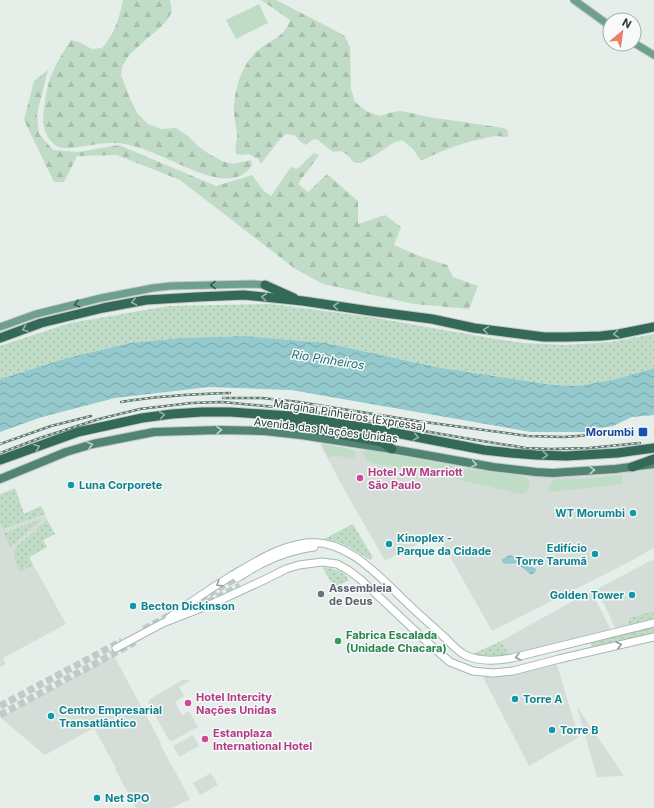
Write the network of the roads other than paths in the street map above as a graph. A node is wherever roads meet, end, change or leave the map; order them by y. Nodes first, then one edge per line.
1 (576, 2) edge
2 (569, 7) dead end
3 (602, 20) edge
4 (642, 48) edge
5 (654, 55) edge
6 (266, 285) joint
7 (303, 301) junction
8 (0, 327) edge
9 (654, 327) edge
10 (0, 338) edge
11 (255, 413) junction
12 (654, 448) edge
13 (392, 449) junction
14 (654, 459) edge
15 (0, 460) edge
16 (654, 464) edge
17 (632, 467) junction
18 (0, 479) edge
19 (332, 546) junction
20 (337, 564) junction
21 (237, 578) tunnel mouth
22 (240, 586) tunnel mouth
23 (163, 623) junction
24 (654, 623) edge
25 (654, 637) edge
26 (116, 648) tunnel mouth

1 - 2 main road
1 - 3 main road
4 - 5 main road
6 - 7 highway
6 -> 8 main road
9 -> 7 highway
7 -> 10 highway
11 -> 12 highway, Marginal Pinheiros (Expressa)
11 - 13 highway
15 -> 11 highway, Marginal Pinheiros (Expressa)
13 -> 17 highway, Avenida das Nações Unidas
18 -> 13 highway, Avenida das Nações Unidas
14 - 17 highway
16 - 17 highway, Avenida das Nações Unidas
19 - 21 main road
19 -> 23 main road
24 -> 19 main road
20 - 22 main road
20 - 23 main road
20 -> 25 main road
23 - 26 main road

